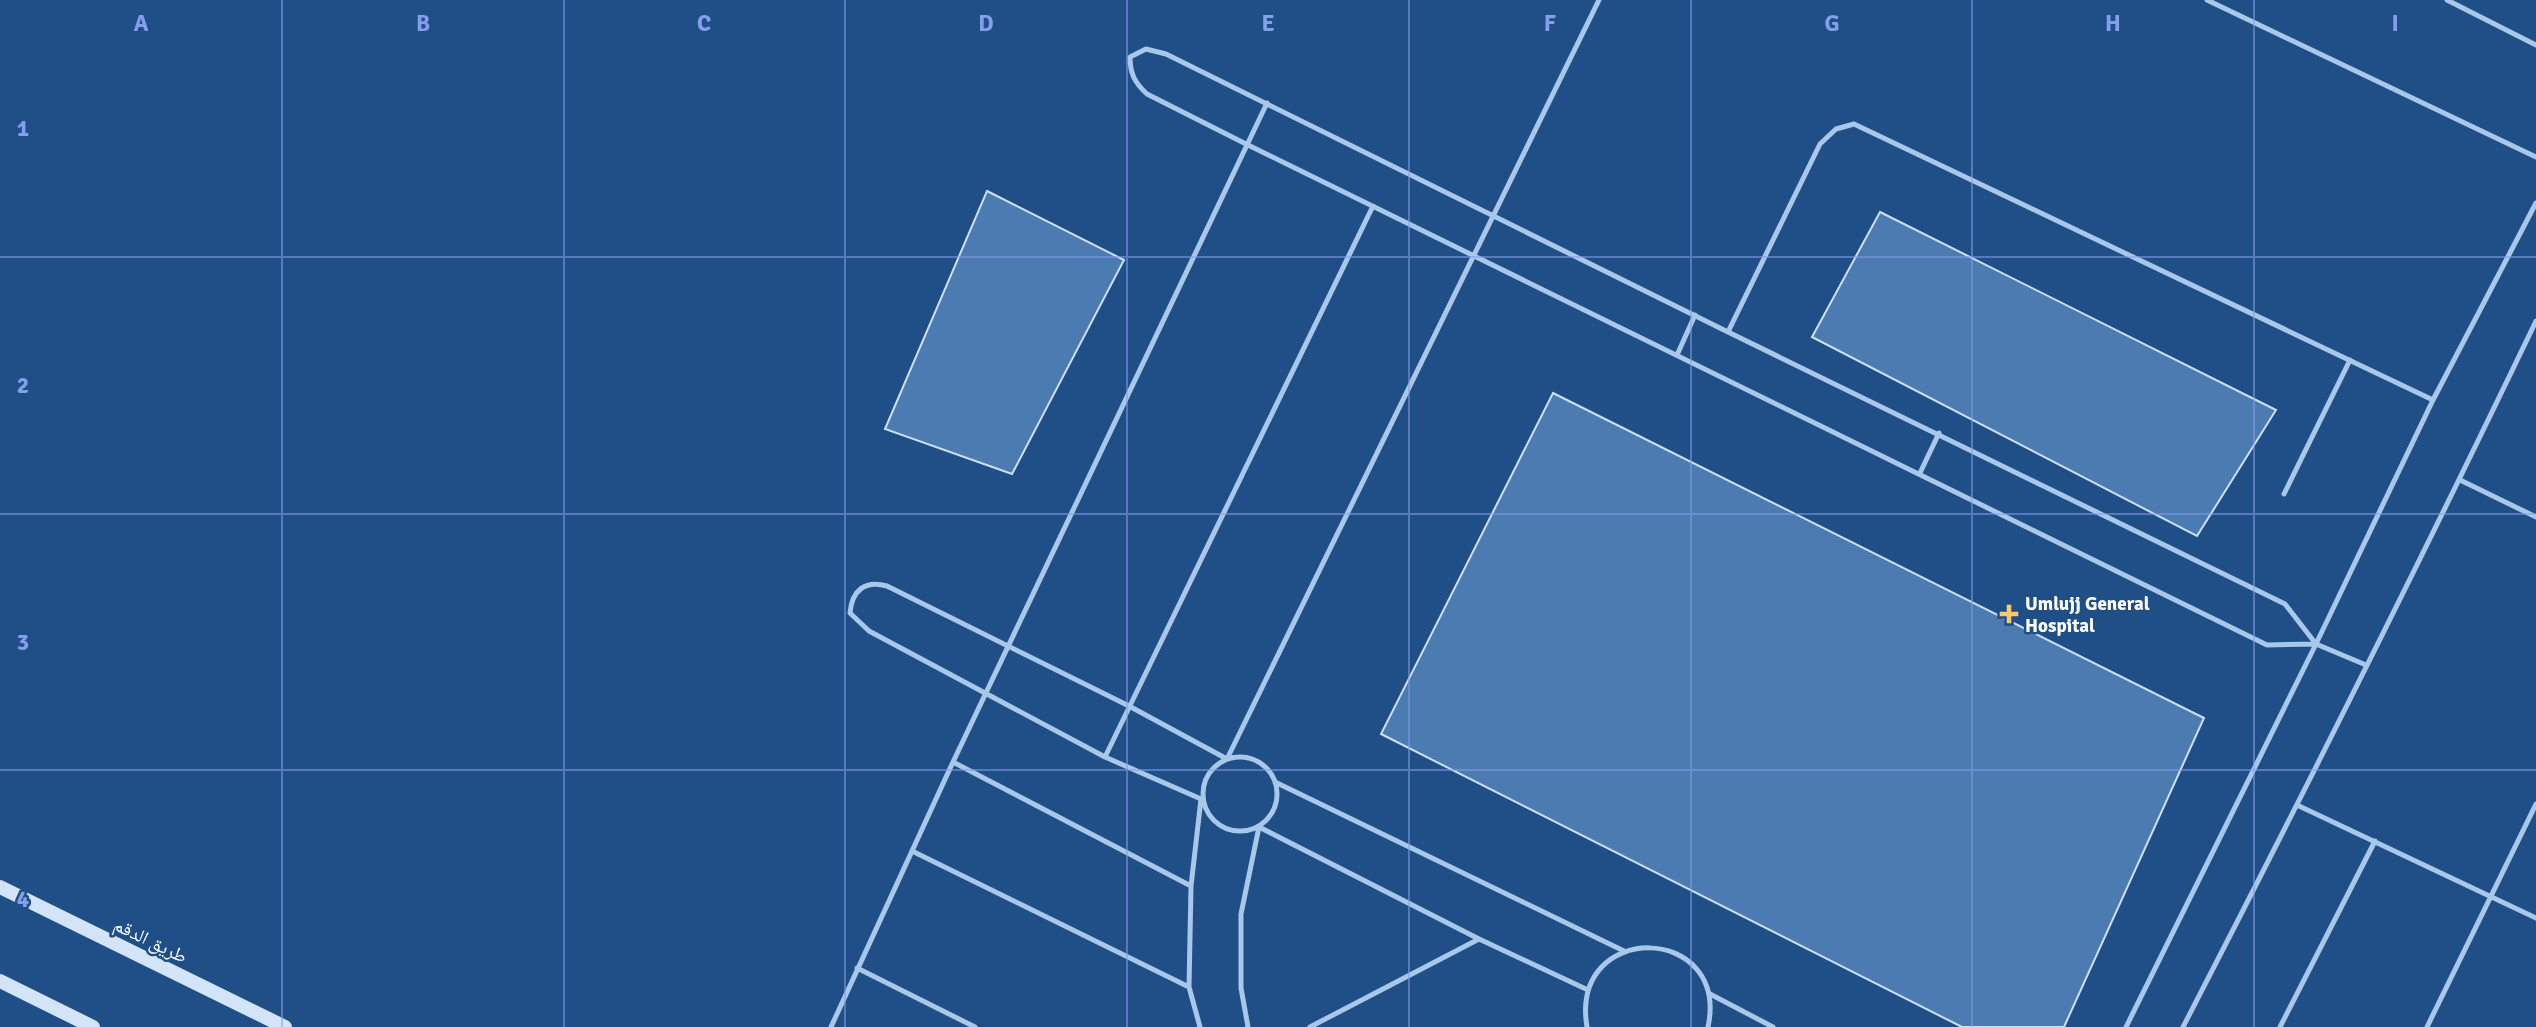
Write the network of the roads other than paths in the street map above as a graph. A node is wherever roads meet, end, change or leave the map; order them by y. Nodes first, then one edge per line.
1 (1598, 0) edge
2 (2207, 0) edge
3 (2447, 0) edge
4 (2536, 45) edge
5 (1267, 103) junction
6 (1248, 145) junction
7 (2536, 156) edge
8 (2536, 203) edge
9 (1374, 206) junction
10 (1493, 216) junction
11 (1472, 254) junction
12 (1695, 315) junction
13 (2536, 321) edge
14 (1728, 332) junction
15 (1678, 355) junction
16 (2350, 360) junction
17 (2433, 400) junction
18 (1939, 433) junction
19 (1920, 473) junction
20 (2460, 480) junction
21 (2284, 494) dead end
22 (2536, 517) edge
23 (2316, 644) junction
24 (1009, 648) junction
25 (2366, 665) junction
26 (986, 693) junction
27 (1129, 706) junction
28 (1105, 757) junction
29 (1227, 759) junction
30 (953, 762) junction
31 (1275, 782) junction
32 (1201, 799) junction
33 (2536, 804) edge
34 (2297, 805) junction
35 (1259, 827) junction
36 (2375, 841) junction
37 (912, 851) junction
38 (1191, 886) junction
39 (0, 887) edge
40 (2492, 897) junction
41 (2536, 918) edge
42 (1479, 939) junction
43 (1624, 951) junction
44 (857, 968) junction
45 (0, 981) edge
46 (1189, 987) junction
47 (1588, 990) junction
48 (1710, 994) junction
49 (93, 1027) edge
50 (285, 1027) edge
51 (831, 1027) edge
52 (975, 1027) edge
53 (1200, 1027) edge
54 (1248, 1027) edge
55 (1311, 1027) edge
56 (1587, 1027) edge
57 (1708, 1027) edge
58 (1773, 1027) edge
59 (2126, 1027) edge
60 (2183, 1027) edge
61 (2280, 1027) edge
62 (2427, 1027) edge

1 - 10 lane
2 - 7 lane
3 - 4 lane
5 - 6 lane
5 - 6 lane
5 - 10 lane
6 - 9 lane
6 - 24 lane
8 - 17 lane
9 - 11 lane
9 - 27 lane
10 - 11 lane
10 - 12 lane
11 - 15 lane
11 - 29 lane
12 - 14 lane
12 - 15 lane
13 - 20 lane
14 - 16 lane
14 - 18 lane
15 - 19 lane
16 - 17 lane
16 - 21 lane
17 - 23 lane
18 - 19 lane
18 - 23 lane
19 - 23 lane
20 - 22 lane
20 - 25 lane
23 - 25 lane
23 - 59 lane
24 - 26 lane
24 - 26 lane
24 - 27 lane
25 - 34 lane
26 - 28 lane
26 - 30 lane
27 - 28 lane
27 - 29 lane
28 - 32 lane
29 - 31 lane
29 - 32 lane
30 - 37 lane
30 - 38 lane
31 - 35 lane
31 - 43 lane
32 - 35 lane
32 - 38 lane
33 - 40 lane
34 - 36 lane
34 - 60 lane
35 - 42 lane
35 - 54 lane
36 - 40 lane
36 - 61 lane
37 - 44 lane
37 - 46 lane
38 - 46 lane
39 - 50 street, طريق الدقم
40 - 41 lane
40 - 62 lane
42 - 47 lane
42 - 55 lane
43 - 47 lane
43 - 48 lane
44 - 51 lane
44 - 52 lane
45 - 49 street
46 - 53 lane
47 - 56 lane
48 - 57 lane
48 - 58 lane

